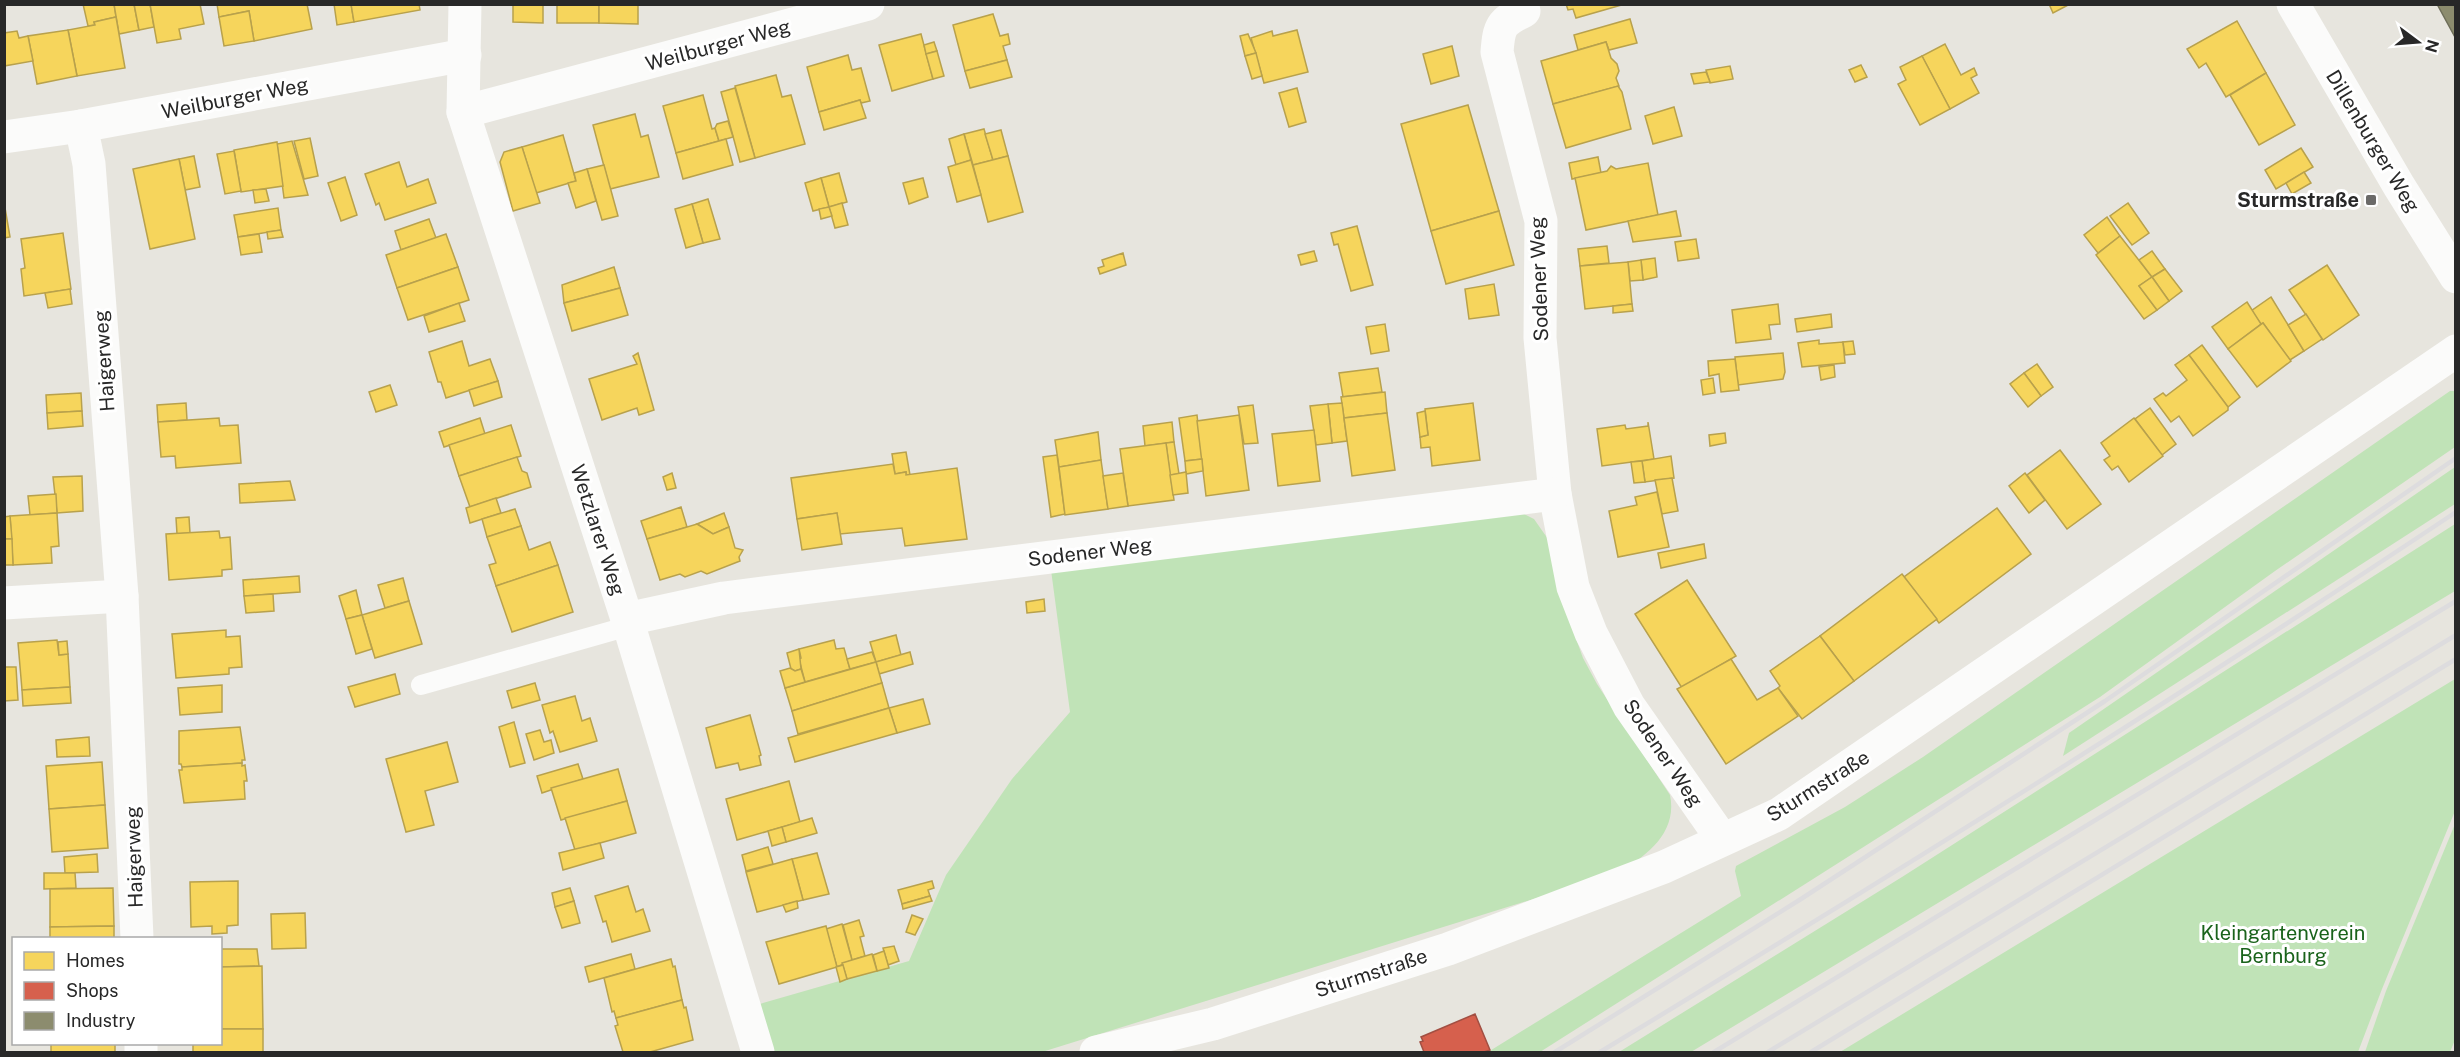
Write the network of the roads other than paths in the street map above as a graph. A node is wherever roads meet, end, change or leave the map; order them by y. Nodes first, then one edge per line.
1 (465, 4) edge
2 (868, 4) edge
3 (2293, 4) edge
4 (1524, 11) dead end
5 (465, 55) junction
6 (463, 112) junction
7 (81, 126) junction
8 (4, 137) edge
9 (2456, 277) edge
10 (2456, 351) edge
11 (1555, 494) junction
12 (122, 596) junction
13 (4, 603) edge
14 (628, 622) junction
15 (420, 685) dead end
16 (1722, 839) junction
17 (137, 937) edge
18 (758, 1053) edge
19 (1096, 1053) edge

1 - 5 street, Wetzlarer Weg
2 - 6 street, Weilburger Weg
3 - 9 street, Dillenburger Weg
4 - 11 street, Sodener Weg
5 - 6 street, Wetzlarer Weg
5 - 7 street, Weilburger Weg
6 - 14 street, Wetzlarer Weg
7 - 8 street, Weilburger Weg
7 - 12 street, Haigerweg
10 - 16 street, Sturmstraße
11 - 14 street, Sodener Weg
11 - 16 street, Sodener Weg
12 - 13 street
12 - 17 street, Haigerweg
14 - 15 lane
14 - 18 street, Wetzlarer Weg
16 - 19 street, Sturmstraße

